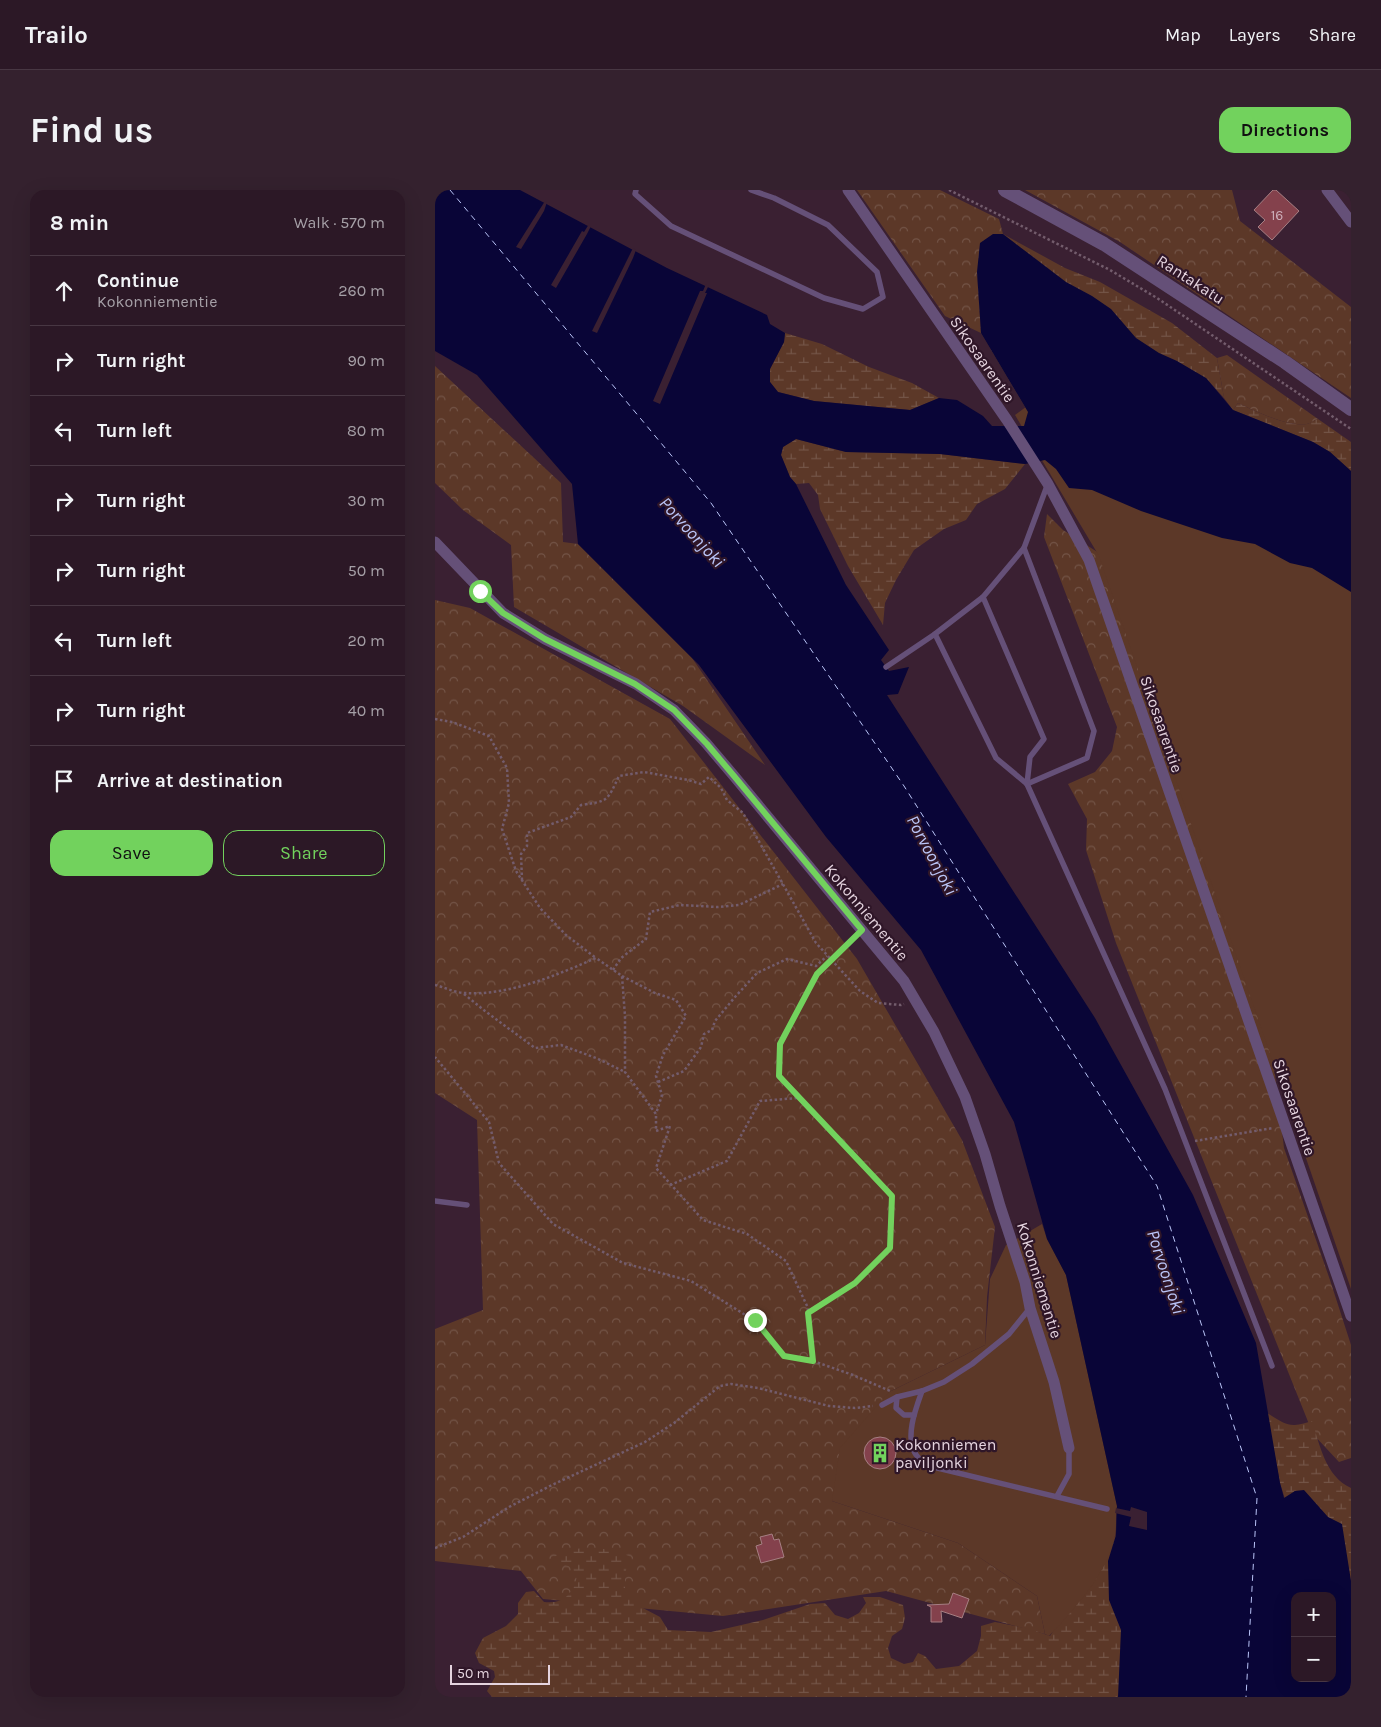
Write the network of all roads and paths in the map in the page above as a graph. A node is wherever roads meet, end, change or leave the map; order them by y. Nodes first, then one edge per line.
1 (636, 190) edge
2 (751, 190) edge
3 (848, 190) edge
4 (949, 190) edge
5 (1005, 190) edge
6 (1327, 190) edge
7 (1351, 222) edge
8 (1351, 409) edge
9 (1351, 429) edge
10 (1048, 484) junction
11 (435, 542) edge
12 (1024, 548) junction
13 (983, 597) junction
14 (935, 634) junction
15 (886, 667) dead end
16 (435, 719) edge
17 (1027, 784) junction
18 (521, 880) junction
19 (783, 884) junction
20 (862, 930) junction
21 (827, 956) junction
22 (596, 958) junction
23 (831, 961) junction
24 (613, 970) junction
25 (621, 976) junction
26 (435, 985) edge
27 (463, 994) junction
28 (914, 999) junction
29 (435, 1057) edge
30 (625, 1072) junction
31 (658, 1082) junction
32 (798, 1098) junction
33 (656, 1114) junction
34 (1285, 1126) junction
35 (1186, 1142) junction
36 (670, 1185) junction
37 (435, 1201) edge
38 (467, 1206) dead end
39 (1030, 1308) junction
40 (808, 1313) junction
41 (1351, 1316) edge
42 (813, 1361) junction
43 (1272, 1366) dead end
44 (922, 1391) junction
45 (897, 1396) junction
46 (882, 1405) joint
47 (913, 1415) junction
48 (1069, 1448) joint
49 (1057, 1496) junction
50 (1107, 1509) dead end
51 (435, 1548) edge

1 - 2 lane
3 - 10 street, Sikosaarentie
4 - 9 path
5 - 8 street, Rantakatu
6 - 7 street
10 - 12 lane
10 - 34 street, Sikosaarentie
11 - 20 street, Kokonniementie
12 - 13 lane
12 - 17 lane
13 - 14 lane
13 - 17 lane
14 - 15 lane
14 - 17 lane
16 - 18 path
17 - 35 lane
18 - 19 path
18 - 22 path
19 - 21 path
19 - 24 path
20 - 23 path
20 - 28 street, Kokonniementie
21 - 23 path
21 - 31 path
22 - 24 path
22 - 27 path
23 - 28 path
23 - 32 path
24 - 25 path
25 - 30 path
25 - 31 path
26 - 27 path
27 - 30 path
28 - 39 street, Kokonniementie
29 - 42 path
30 - 33 path
31 - 33 path
32 - 36 path
32 - 40 path
33 - 36 path
34 - 35 path
34 - 41 street, Sikosaarentie
35 - 43 lane
36 - 40 path
37 - 38 lane
39 - 44 lane
39 - 48 street, Kokonniementie
40 - 42 path
42 - 45 path
44 - 45 lane
44 - 47 lane
45 - 46 lane
45 - 47 lane
46 - 51 path
47 - 49 lane
48 - 49 lane
49 - 50 lane

